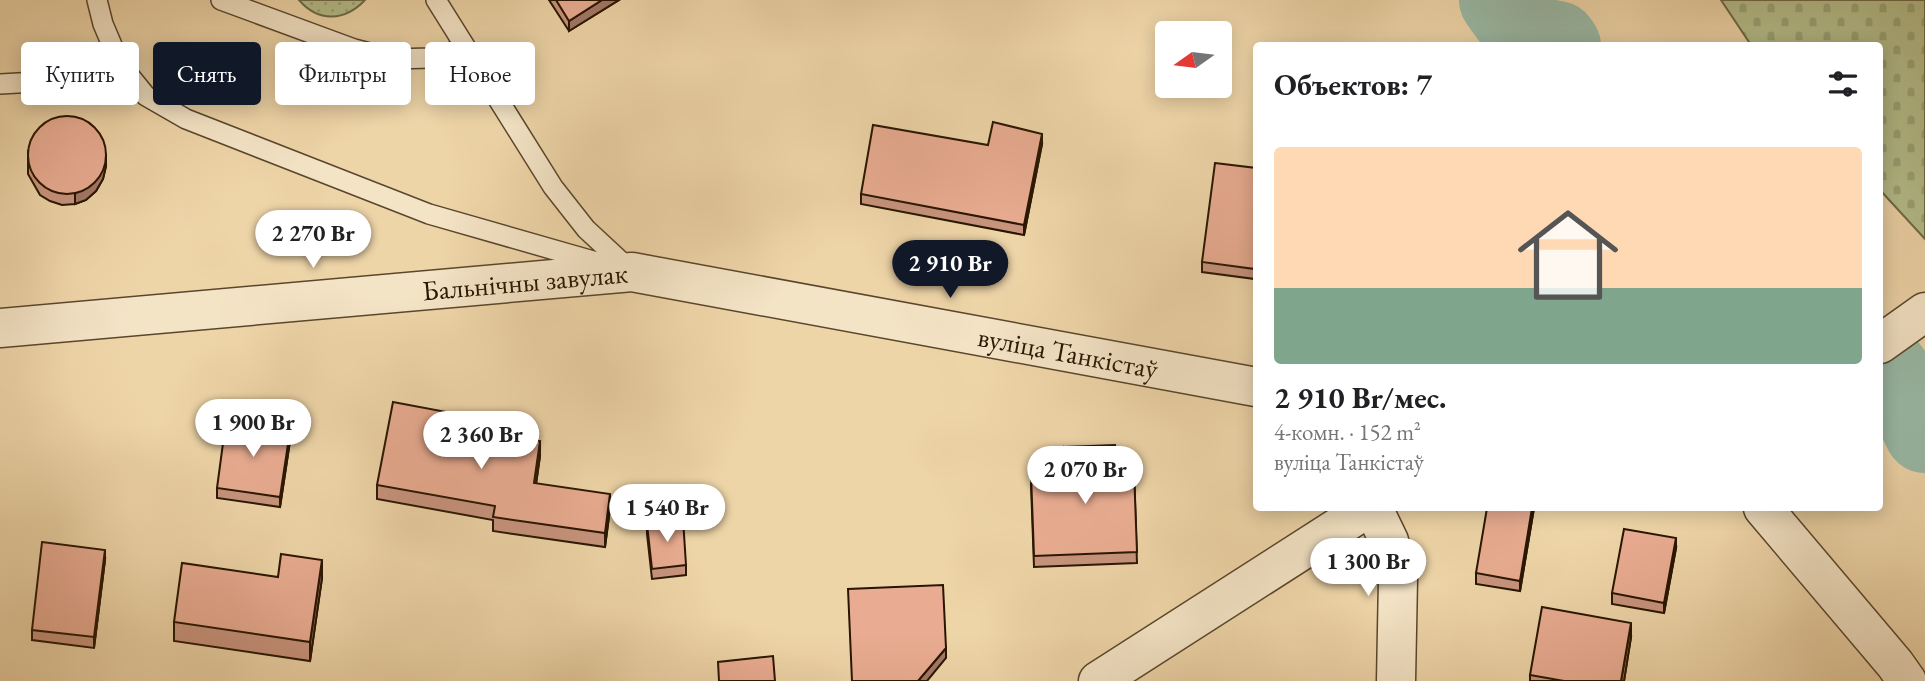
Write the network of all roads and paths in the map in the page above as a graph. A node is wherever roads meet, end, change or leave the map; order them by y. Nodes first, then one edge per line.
1 (97, 0) edge
2 (221, 0) edge
3 (436, 0) edge
4 (111, 42) edge
5 (462, 42) edge
6 (425, 58) edge
7 (21, 83) edge
8 (0, 84) edge
9 (139, 87) edge
10 (502, 105) edge
11 (632, 271) junction
12 (1925, 312) edge
13 (0, 328) edge
14 (1883, 342) edge
15 (1253, 386) edge
16 (1365, 511) edge
17 (1372, 511) edge
18 (1766, 511) edge
19 (1098, 681) edge
20 (1396, 681) edge
21 (1907, 681) edge

1 - 4 lane
2 - 6 lane
3 - 5 lane, Бальнічны завулак
7 - 8 lane
9 - 11 lane
10 - 11 lane, Бальнічны завулак
11 - 13 street, Бальнічны завулак
11 - 15 street, вуліца Танкістаў
12 - 14 street
16 - 19 street
17 - 20 street
18 - 21 street

